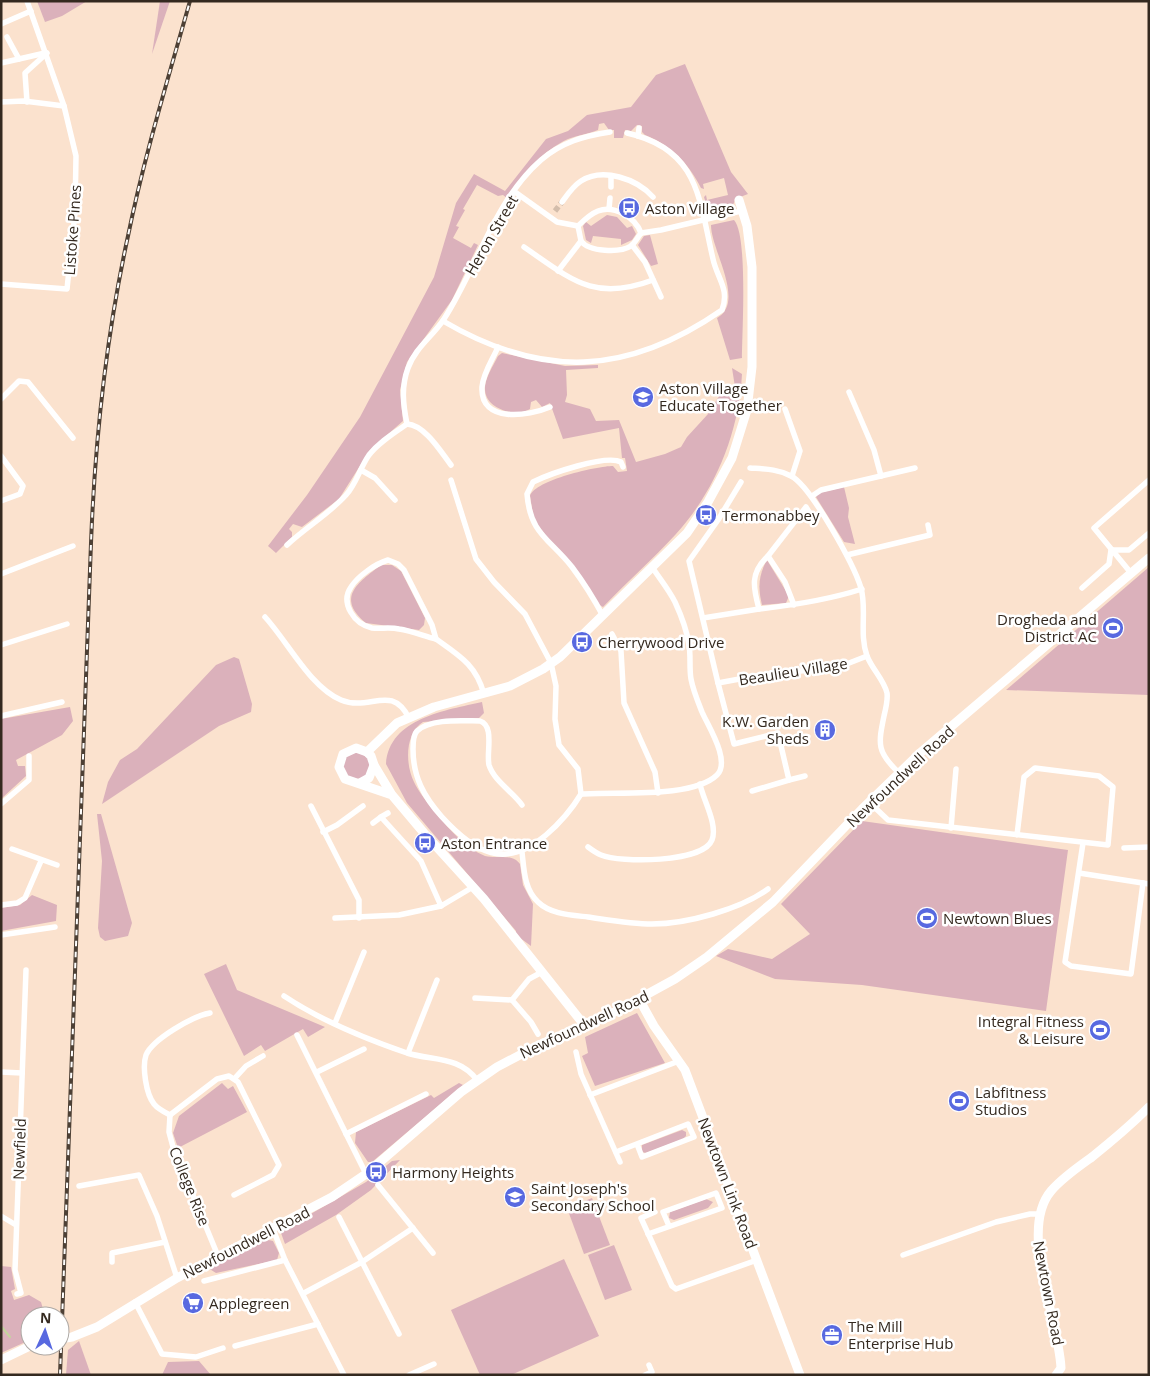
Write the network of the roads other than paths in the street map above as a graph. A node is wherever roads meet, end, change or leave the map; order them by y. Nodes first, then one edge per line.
1 (27, 1) edge
2 (31, 11) junction
3 (1, 24) edge
4 (6, 37) dead end
5 (47, 53) junction
6 (19, 59) junction
7 (1, 63) edge
8 (1, 102) edge
9 (27, 102) junction
10 (64, 106) junction
11 (602, 125) dead end
12 (639, 128) dead end
13 (610, 132) dead end
14 (627, 133) dead end
15 (603, 134) junction
16 (638, 136) junction
17 (611, 176) junction
18 (610, 187) dead end
19 (515, 192) junction
20 (653, 196) dead end
21 (610, 198) dead end
22 (739, 200) dead end
23 (562, 202) tunnel mouth
24 (609, 209) junction
25 (741, 211) junction
26 (706, 220) junction
27 (578, 226) junction
28 (641, 233) junction
29 (581, 241) junction
30 (632, 245) junction
31 (524, 247) dead end
32 (558, 271) junction
33 (653, 280) junction
34 (1, 284) edge
35 (661, 297) dead end
36 (443, 321) junction
37 (498, 347) junction
38 (849, 392) dead end
39 (1, 399) edge
40 (550, 407) dead end
41 (784, 409) dead end
42 (407, 424) junction
43 (73, 438) dead end
44 (1, 456) edge
45 (451, 465) dead end
46 (622, 467) dead end
47 (750, 468) dead end
48 (916, 468) dead end
49 (361, 470) junction
50 (792, 476) junction
51 (880, 476) junction
52 (451, 480) dead end
53 (1149, 480) edge
54 (741, 482) dead end
55 (812, 496) junction
56 (395, 500) dead end
57 (1, 501) edge
58 (811, 515) dead end
59 (928, 525) dead end
60 (1149, 532) edge
61 (287, 545) dead end
62 (73, 546) dead end
63 (1111, 550) junction
64 (847, 555) junction
65 (768, 556) junction
66 (1149, 558) edge
67 (652, 567) junction
68 (1131, 573) junction
69 (1, 574) edge
70 (1082, 588) dead end
71 (862, 589) junction
72 (794, 606) junction
73 (759, 609) junction
74 (603, 616) junction
75 (265, 617) dead end
76 (703, 618) junction
77 (67, 624) dead end
78 (612, 634) dead end
79 (436, 639) junction
80 (1, 645) edge
81 (867, 656) junction
82 (551, 663) junction
83 (718, 683) junction
84 (484, 694) junction
85 (62, 702) dead end
86 (1, 716) edge
87 (409, 718) junction
88 (367, 752) junction
89 (29, 756) dead end
90 (374, 765) junction
91 (956, 769) dead end
92 (899, 773) junction
93 (805, 776) dead end
94 (789, 780) junction
95 (360, 783) junction
96 (700, 784) junction
97 (752, 791) dead end
98 (580, 794) junction
99 (658, 794) junction
100 (392, 795) junction
101 (869, 802) junction
102 (1, 804) edge
103 (522, 805) dead end
104 (311, 806) dead end
105 (363, 806) dead end
106 (388, 812) dead end
107 (381, 817) junction
108 (373, 823) dead end
109 (950, 828) junction
110 (323, 832) junction
111 (1017, 835) junction
112 (1083, 843) junction
113 (588, 847) dead end
114 (1149, 847) edge
115 (1124, 848) dead end
116 (12, 849) dead end
117 (522, 852) junction
118 (41, 860) junction
119 (57, 865) dead end
120 (1078, 874) junction
121 (1146, 883) edge
122 (473, 887) junction
123 (768, 888) dead end
124 (1, 905) edge
125 (441, 906) junction
126 (335, 918) dead end
127 (359, 918) junction
128 (54, 927) dead end
129 (1, 935) edge
130 (364, 952) dead end
131 (26, 970) dead end
132 (542, 972) junction
133 (437, 980) dead end
134 (284, 996) dead end
135 (474, 998) dead end
136 (639, 999) junction
137 (512, 1000) junction
138 (210, 1013) dead end
139 (335, 1023) junction
140 (585, 1026) junction
141 (538, 1034) dead end
142 (297, 1036) dead end
143 (364, 1049) dead end
144 (576, 1052) dead end
145 (408, 1053) junction
146 (263, 1056) dead end
147 (679, 1061) junction
148 (1, 1072) edge
149 (317, 1072) junction
150 (22, 1073) junction
151 (235, 1078) junction
152 (477, 1080) junction
153 (426, 1094) dead end
154 (590, 1095) junction
155 (1149, 1107) edge
156 (170, 1115) junction
157 (346, 1134) junction
158 (636, 1144) junction
159 (616, 1152) junction
160 (620, 1162) dead end
161 (366, 1174) junction
162 (378, 1185) dead end
163 (79, 1186) dead end
164 (234, 1195) dead end
165 (655, 1212) dead end
166 (1040, 1214) junction
167 (1, 1216) edge
168 (338, 1217) dead end
169 (16, 1225) junction
170 (669, 1226) junction
171 (413, 1228) junction
172 (273, 1229) junction
173 (648, 1234) junction
174 (165, 1242) junction
175 (433, 1253) dead end
176 (903, 1255) dead end
177 (218, 1256) junction
178 (285, 1260) junction
179 (757, 1260) junction
180 (112, 1262) dead end
181 (362, 1262) junction
182 (177, 1278) junction
183 (204, 1281) dead end
184 (304, 1293) junction
185 (17, 1294) dead end
186 (135, 1302) junction
187 (318, 1324) junction
188 (399, 1334) dead end
189 (70, 1337) edge
190 (235, 1346) dead end
191 (223, 1348) dead end
192 (20, 1351) edge
193 (1, 1360) edge
194 (434, 1364) dead end
195 (649, 1365) dead end
196 (344, 1375) edge
197 (409, 1375) edge
198 (645, 1375) edge
199 (800, 1375) edge
200 (1056, 1375) edge

1 - 2 street, Listoke Pines
2 - 3 street
2 - 5 street, Listoke Pines
4 - 6 street
5 - 6 street
5 - 9 street
5 - 10 street, Listoke Pines
6 - 7 street
8 - 9 street
9 - 10 street
10 - 34 street, Listoke Pines
11 - 15 street
12 - 16 street
13 - 15 street, Heron Street
14 - 16 street
15 - 19 street, Heron Street
16 - 26 street
17 - 18 street
17 - 20 street
17 - 23 street
19 - 27 street
19 - 36 street, Heron Street
21 - 24 street
22 - 25 street
24 - 27 street
24 - 28 street
25 - 26 street
25 - 67 street
26 - 28 street
26 - 37 street
27 - 29 street
28 - 30 street
29 - 30 street
29 - 32 street
30 - 33 street
31 - 32 street
32 - 33 street
33 - 35 street
36 - 37 street
36 - 42 street, Heron Street
37 - 40 street
38 - 51 street
39 - 43 street
41 - 50 street
42 - 45 street
42 - 49 street
44 - 57 street
46 - 74 street
47 - 50 street
48 - 51 street
49 - 56 street
49 - 61 street
50 - 55 street, Beaulieu Village
51 - 55 street
52 - 82 street
53 - 63 street
54 - 76 street, Beaulieu Village
55 - 64 street, Beaulieu Village
58 - 65 street
59 - 64 street
60 - 63 street
62 - 69 street
63 - 68 street
63 - 70 street
64 - 71 street, Beaulieu Village
65 - 72 street
65 - 73 street
66 - 68 street, Newfoundwell Road
67 - 74 street
67 - 96 street
68 - 92 street, Newfoundwell Road
71 - 72 street
71 - 81 street, Beaulieu Village
72 - 73 street
73 - 76 street
74 - 82 street
75 - 87 street
76 - 83 street, Beaulieu Village
77 - 80 street
78 - 99 street
79 - 79 street
79 - 84 street
81 - 83 street, Beaulieu Village
81 - 92 street, Beaulieu Village
82 - 84 street
82 - 98 street
83 - 94 street, Beaulieu Village
84 - 87 street
85 - 86 street
87 - 88 street
88 - 90 street
88 - 95 street
89 - 102 street
90 - 95 street
90 - 100 street
91 - 109 street
92 - 101 street, Newfoundwell Road
93 - 94 street
94 - 97 street
95 - 100 street
96 - 99 street
96 - 113 street
98 - 99 street
98 - 117 street
100 - 122 street
101 - 109 street
101 - 136 street, Newfoundwell Road
103 - 117 street
104 - 110 street
105 - 110 street
106 - 107 street
107 - 108 street
107 - 125 street
109 - 111 street
110 - 127 street
111 - 112 street
111 - 112 street
112 - 120 street
114 - 115 street
116 - 118 street
117 - 123 street
118 - 119 street
118 - 124 street
120 - 121 street
120 - 121 street
122 - 125 street
122 - 132 street
125 - 127 street
126 - 127 street
128 - 129 street
130 - 139 street
131 - 150 street, Newfield
132 - 137 street
132 - 140 street
133 - 145 street
134 - 139 street
135 - 137 street
136 - 140 street, Newfoundwell Road
136 - 147 street, Newtown Link Road
137 - 141 street
138 - 156 street
139 - 145 street
140 - 152 street, Newfoundwell Road
142 - 149 street
143 - 149 street
144 - 154 street
145 - 152 street
146 - 151 street
147 - 154 street
147 - 179 street, Newtown Link Road
148 - 150 street
149 - 157 street
150 - 169 street, Newfield
151 - 156 street
151 - 164 street
152 - 161 street, Newfoundwell Road
153 - 157 street
154 - 159 street
155 - 166 street, Newtown Road
156 - 177 street, College Rise
157 - 161 street
158 - 158 street
158 - 159 street
159 - 160 street
161 - 172 street, Newfoundwell Road
162 - 171 street
163 - 174 street
165 - 173 street
166 - 176 street
166 - 200 street, Newtown Road
167 - 169 street
168 - 181 street
169 - 185 street, Newfield
170 - 170 street
170 - 173 street
171 - 175 street
171 - 181 street
172 - 177 street, Newfoundwell Road
172 - 178 street
173 - 179 street
174 - 180 street
174 - 182 street
177 - 182 street, Newfoundwell Road
178 - 183 street
178 - 184 street
179 - 199 street, Newtown Link Road
181 - 184 street
181 - 188 street
182 - 186 street, Newfoundwell Road
184 - 187 street
186 - 189 street, Newfoundwell Road
186 - 191 street
187 - 190 street
187 - 196 street
192 - 193 street
194 - 197 street
195 - 198 street

